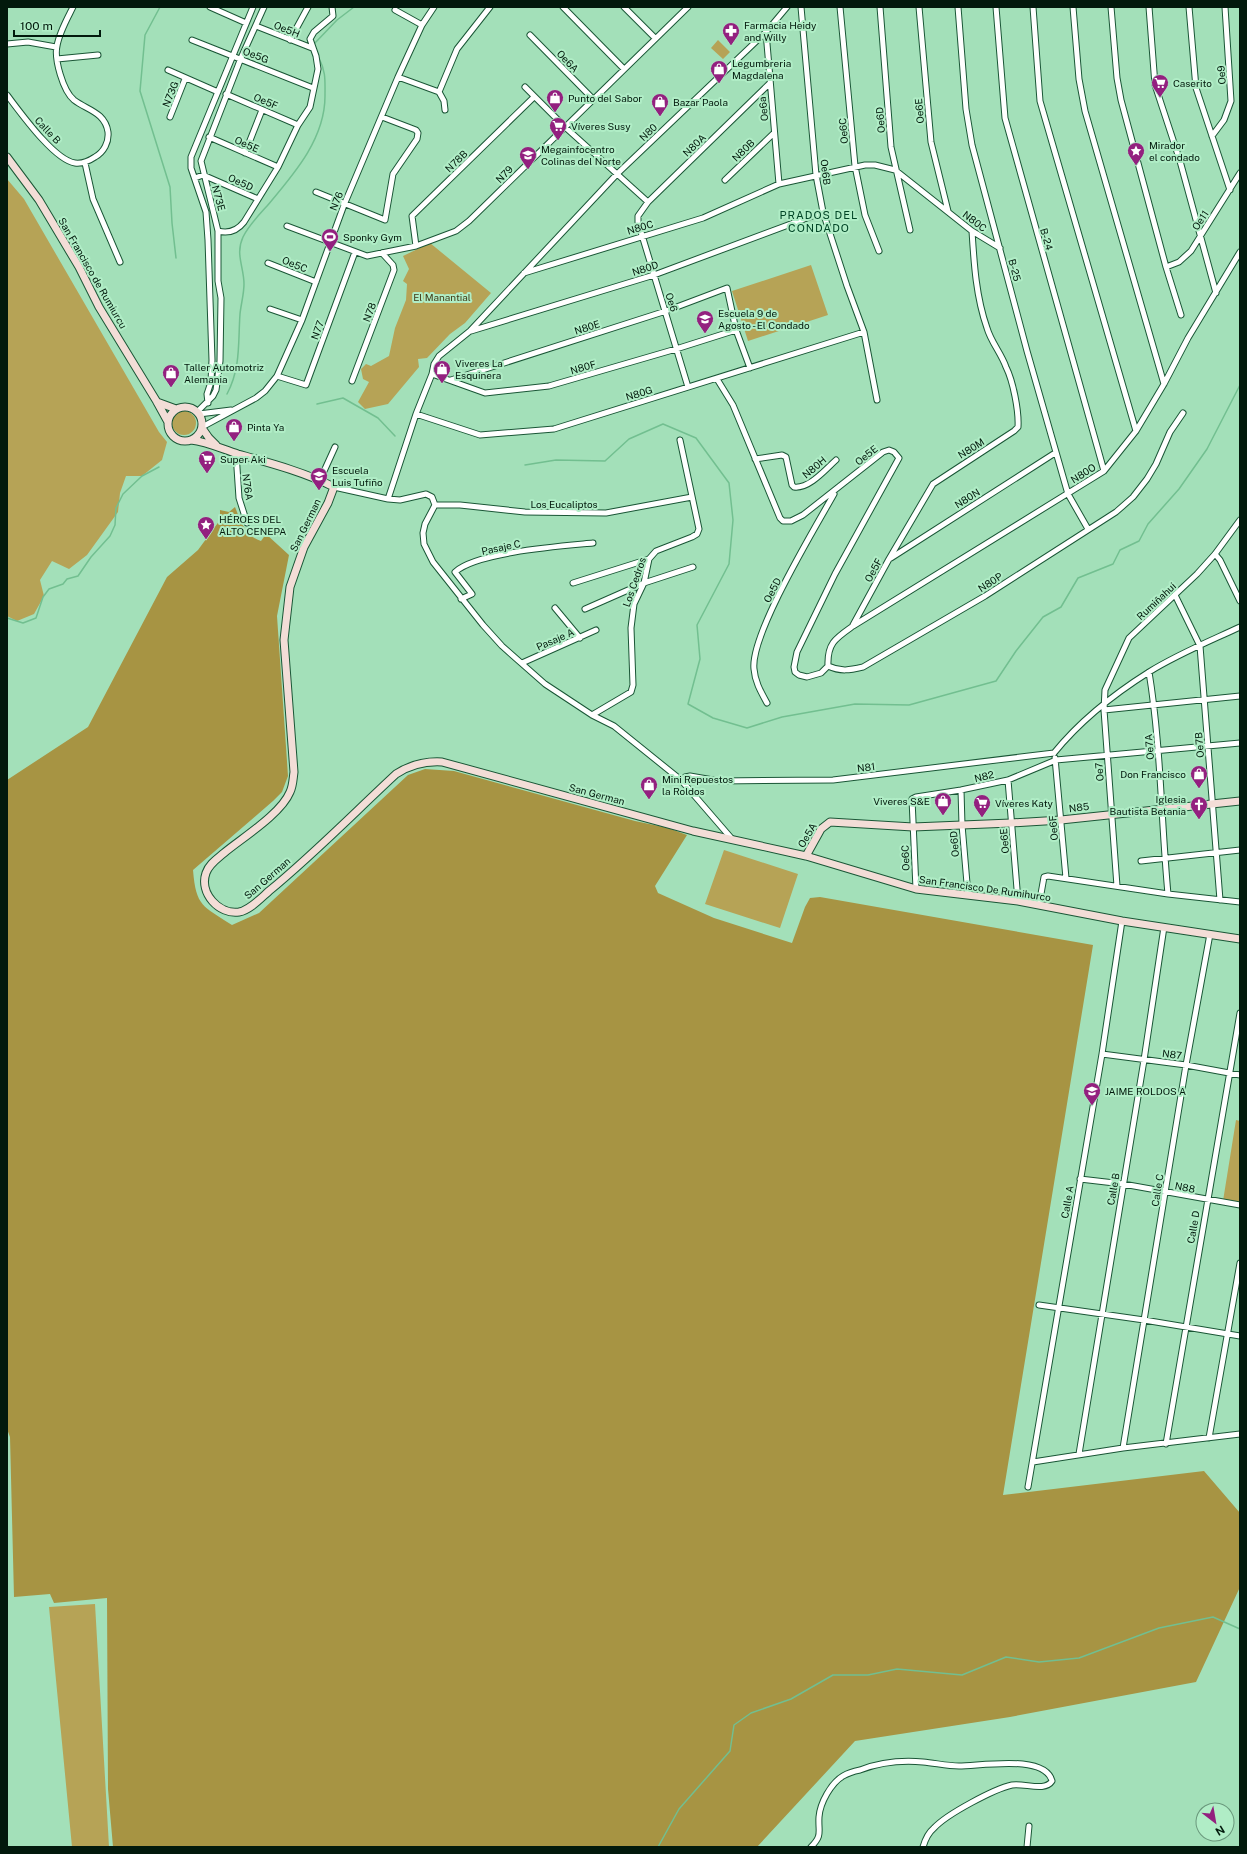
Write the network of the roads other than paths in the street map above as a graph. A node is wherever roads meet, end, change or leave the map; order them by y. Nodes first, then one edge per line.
1 (73, 7) edge
2 (212, 7) edge
3 (253, 7) edge
4 (264, 7) edge
5 (308, 7) edge
6 (332, 7) edge
7 (434, 7) edge
8 (490, 7) edge
9 (563, 7) edge
10 (624, 7) edge
11 (787, 7) edge
12 (801, 7) edge
13 (840, 7) edge
14 (880, 7) edge
15 (919, 7) edge
16 (958, 7) edge
17 (996, 7) edge
18 (1033, 7) edge
19 (1073, 7) edge
20 (1111, 7) edge
21 (1149, 7) edge
22 (1189, 7) edge
23 (1225, 7) edge
24 (686, 8) edge
25 (395, 10) dead end
26 (246, 23) junction
27 (422, 25) junction
28 (256, 26) junction
29 (766, 32) junction
30 (530, 35) dead end
31 (655, 38) junction
32 (192, 40) dead end
33 (290, 40) junction
34 (7, 44) edge
35 (56, 47) junction
36 (312, 48) junction
37 (98, 55) dead end
38 (233, 56) junction
39 (241, 58) junction
40 (57, 59) junction
41 (624, 69) junction
42 (168, 70) dead end
43 (398, 77) junction
44 (185, 79) junction
45 (769, 84) junction
46 (524, 87) dead end
47 (313, 88) junction
48 (218, 92) junction
49 (439, 92) junction
50 (226, 94) junction
51 (7, 95) edge
52 (534, 97) junction
53 (592, 99) junction
54 (262, 110) junction
55 (445, 110) dead end
56 (170, 116) dead end
57 (382, 117) junction
58 (298, 125) junction
59 (565, 127) junction
60 (774, 133) junction
61 (1212, 136) junction
62 (209, 137) junction
63 (245, 153) junction
64 (7, 157) edge
65 (85, 163) junction
66 (855, 166) junction
67 (278, 168) junction
68 (896, 170) junction
69 (1240, 172) edge
70 (617, 174) junction
71 (204, 175) junction
72 (816, 175) junction
73 (195, 178) junction
74 (725, 180) dead end
75 (779, 184) junction
76 (1230, 190) junction
77 (316, 192) dead end
78 (258, 200) junction
79 (648, 202) junction
80 (344, 205) junction
81 (948, 211) junction
82 (823, 212) junction
83 (638, 222) joint
84 (287, 226) dead end
85 (910, 230) dead end
86 (218, 231) junction
87 (972, 231) junction
88 (643, 236) junction
89 (1200, 236) junction
90 (330, 243) junction
91 (416, 246) junction
92 (1000, 248) junction
93 (880, 251) dead end
94 (355, 252) junction
95 (1240, 252) edge
96 (382, 253) junction
97 (120, 262) dead end
98 (268, 263) dead end
99 (1166, 267) junction
100 (523, 273) junction
101 (654, 275) junction
102 (316, 282) junction
103 (210, 287) junction
104 (220, 287) junction
105 (1216, 294) junction
106 (220, 298) junction
107 (210, 299) junction
108 (270, 309) dead end
109 (666, 311) junction
110 (1181, 315) dead end
111 (302, 320) junction
112 (736, 330) junction
113 (470, 331) junction
114 (864, 332) junction
115 (676, 350) junction
116 (212, 360) junction
117 (220, 361) junction
118 (750, 368) junction
119 (432, 374) junction
120 (277, 376) junction
121 (717, 379) junction
122 (451, 380) junction
123 (352, 381) dead end
124 (1164, 384) junction
125 (688, 387) junction
126 (877, 400) dead end
127 (157, 402) junction
128 (208, 403) junction
129 (176, 410) junction
130 (234, 410) junction
131 (198, 413) junction
132 (1183, 413) dead end
133 (416, 414) junction
134 (168, 422) junction
135 (202, 428) junction
136 (1136, 431) junction
137 (191, 440) junction
138 (680, 440) dead end
139 (216, 445) junction
140 (335, 446) dead end
141 (236, 453) junction
142 (1055, 453) junction
143 (755, 459) junction
144 (836, 460) dead end
145 (1104, 471) junction
146 (320, 480) junction
147 (936, 481) joint
148 (334, 487) junction
149 (836, 491) junction
150 (1068, 494) junction
151 (692, 497) junction
152 (388, 499) junction
153 (435, 505) junction
154 (1240, 520) edge
155 (247, 523) dead end
156 (1088, 529) junction
157 (593, 543) dead end
158 (1214, 554) junction
159 (649, 559) junction
160 (889, 559) junction
161 (693, 567) dead end
162 (573, 583) dead end
163 (644, 583) junction
164 (1175, 595) junction
165 (461, 599) junction
166 (1240, 601) edge
167 (554, 608) dead end
168 (585, 609) dead end
169 (853, 626) junction
170 (1240, 627) edge
171 (596, 630) dead end
172 (580, 638) junction
173 (1200, 646) junction
174 (522, 663) junction
175 (828, 666) junction
176 (1149, 672) junction
177 (1240, 696) edge
178 (1204, 699) junction
179 (767, 703) dead end
180 (1155, 704) junction
181 (1104, 708) junction
182 (592, 715) junction
183 (1240, 743) edge
184 (1208, 746) junction
185 (1159, 750) junction
186 (1054, 753) junction
187 (1107, 756) junction
188 (1056, 760) junction
189 (681, 780) junction
190 (1008, 780) junction
191 (961, 790) junction
192 (1240, 801) edge
193 (1213, 804) junction
194 (1163, 808) junction
195 (1112, 813) junction
196 (1061, 820) junction
197 (1011, 823) junction
198 (825, 825) joint
199 (962, 825) junction
200 (913, 826) junction
201 (732, 840) junction
202 (1240, 850) edge
203 (1215, 853) junction
204 (806, 856) junction
205 (1164, 858) junction
206 (1141, 861) dead end
207 (1066, 878) junction
208 (1117, 886) junction
209 (916, 888) junction
210 (1168, 894) junction
211 (968, 895) junction
212 (1220, 900) junction
213 (1018, 901) junction
214 (1240, 902) edge
215 (1039, 905) junction
216 (1122, 921) junction
217 (1164, 927) junction
218 (1210, 934) junction
219 (1240, 939) edge
220 (1240, 1013) edge
221 (1102, 1054) junction
222 (1144, 1060) junction
223 (1186, 1065) junction
224 (1229, 1073) junction
225 (1240, 1075) edge
226 (1080, 1179) junction
227 (1123, 1184) junction
228 (1166, 1192) junction
229 (1207, 1200) junction
230 (1240, 1205) edge
231 (1240, 1263) edge
232 (1039, 1305) dead end
233 (1058, 1307) junction
234 (1101, 1313) junction
235 (1144, 1320) junction
236 (1185, 1327) junction
237 (1228, 1334) junction
238 (1240, 1336) edge
239 (1240, 1434) edge
240 (1210, 1438) junction
241 (1166, 1444) junction
242 (1123, 1448) junction
243 (1079, 1454) junction
244 (1032, 1462) junction
245 (1028, 1487) dead end
246 (1029, 1826) dead end
247 (811, 1847) edge
248 (924, 1847) edge
249 (1027, 1847) edge

1 - 35 street
2 - 26 street
3 - 26 street, N73E
4 - 28 street, N73E
5 - 33 street
6 - 36 street
7 - 27 street, N76
8 - 49 street
9 - 41 street
10 - 31 street
11 - 29 street, N80
12 - 72 street, Oe6B
13 - 66 street, Oe6C
14 - 68 street, Oe6D
15 - 81 street, Oe6E
16 - 92 street, B-25
17 - 145 street, B-24
18 - 136 street
19 - 124 street
20 - 99 street
21 - 89 street
22 - 61 street
23 - 61 street, Oe9
24 - 31 street, N79
25 - 27 street
26 - 38 street, N73E
27 - 43 street, N76
28 - 33 street, Oe5H
28 - 39 street, N73E
29 - 45 street, Oe6a
29 - 70 street, N80
30 - 53 street, Oe6A
31 - 41 street, N79
32 - 38 street, Oe5G
33 - 36 street, Oe5H
34 - 35 street
35 - 40 street
36 - 47 street
37 - 40 street
38 - 39 street, Oe5G
38 - 48 street, N73E
39 - 47 street, Oe5G
39 - 50 street, N73E
40 - 65 street
41 - 53 street, N79
42 - 44 street
43 - 49 street
43 - 57 street, N76
44 - 48 street
44 - 56 street, N73G
45 - 60 street, Oe6a
45 - 79 street, N80A
46 - 52 street
47 - 58 street
48 - 73 street, N73E
49 - 55 street
50 - 54 street, Oe5F
50 - 62 street, N73E
51 - 65 street, Calle B
52 - 59 street
52 - 91 street, N78B
53 - 59 street, N79
54 - 58 street, Oe5F
54 - 63 street
57 - 80 street, N76
57 - 80 street
58 - 67 street
59 - 70 street
59 - 91 street, N79
60 - 74 street, N80B
60 - 75 street, Oe6a
61 - 76 street
62 - 63 street, Oe5E
62 - 71 street, N73E
63 - 67 street, Oe5E
64 - 127 main road, San Francisco de Rumiurcu
65 - 97 street
66 - 68 street, N80C
66 - 72 street, N80C
66 - 93 street, Oe6C
67 - 78 street
68 - 81 street, N80C
68 - 85 street, Oe6D
69 - 76 street, Oe11
70 - 79 street
70 - 100 street, N80
71 - 73 street
71 - 78 street, Oe5D
71 - 86 street, N73E
72 - 75 street, N80C
72 - 82 street, Oe6B
73 - 103 street, N73E
75 - 88 street, N80C
76 - 89 street, Oe11
77 - 80 street
78 - 86 street
79 - 83 street, N80A
80 - 90 street, N76
81 - 87 street, N80C
82 - 101 street, N80D
82 - 114 street, Oe6B
83 - 88 street, Oe6
84 - 90 street
86 - 104 street, N73E
87 - 92 street, N80C
87 - 147 street, N80M
88 - 100 street, N80C
88 - 101 street, Oe6
89 - 99 street, Oe11
89 - 105 street
90 - 94 street
90 - 102 street, N76
91 - 96 street, N79
92 - 142 street, B-25
94 - 96 street
94 - 120 street, N77
95 - 105 street, N80O
96 - 123 street, N78
98 - 102 street, Oe5C
99 - 110 street
100 - 113 street
101 - 109 street, Oe6
101 - 113 street, N80D
102 - 111 street, N76
103 - 104 street
103 - 107 street, N73E
104 - 106 street, N73E
105 - 124 street, N80O
106 - 107 street
106 - 117 street, N73E
107 - 116 street, N73E
108 - 111 street
109 - 112 street, N80E
109 - 115 street, Oe6
109 - 122 street, N80E
111 - 120 street, N76
112 - 115 street, N80F
112 - 118 street
113 - 119 street
114 - 118 street, N80G
114 - 126 street, Oe6B
115 - 122 street, N80F
115 - 125 street, Oe6
116 - 117 street
116 - 128 street, N73E
117 - 128 street, N73E
118 - 121 street, N80G
119 - 122 street, N80F
119 - 133 street
120 - 130 street, N76
121 - 125 street, N80G
121 - 143 street, Oe5E
124 - 136 street, N80O
125 - 133 street, N80G
127 - 129 main road
127 - 134 main road, San Francisco de Rumiurcu
128 - 131 street, N73E
129 - 131 main road
129 - 134 main road
130 - 131 street, N76
130 - 135 street, N76
131 - 135 main road
132 - 156 street, N80P
133 - 152 street
134 - 137 main road
135 - 137 main road
135 - 139 main road
136 - 145 street, N80O
137 - 139 main road
138 - 151 street, Los Cedros
139 - 141 main road
140 - 146 street
141 - 146 main road
141 - 155 street, N76A
142 - 150 street, B-25
142 - 160 street, N80N
143 - 144 street, N80H
143 - 149 street, Oe5E
145 - 150 street, N80O
146 - 148 main road
147 - 160 street, Oe5F
148 - 152 street
148 - 201 main road, San German
149 - 175 street, Oe5E
149 - 179 street, Oe5D
150 - 156 street, B-25
150 - 169 street, N80O
151 - 153 street, Los Eucaliptos
151 - 159 street, Los Cedros
152 - 153 street
153 - 165 street
154 - 158 street, Rumiñahui
156 - 175 street, N80P
157 - 165 street, Pasaje C
158 - 164 street, Rumiñahui
158 - 166 street
159 - 162 street
159 - 163 street, Los Cedros
160 - 169 street, Oe5F
161 - 163 street
163 - 168 street
163 - 182 street, Los Cedros
164 - 173 street, Oe7B
164 - 181 street, Rumiñahui
165 - 174 street
167 - 172 street
169 - 175 street, Oe5F
170 - 173 street
171 - 172 street, Pasaje A
172 - 174 street, Pasaje A
173 - 176 street
173 - 178 street, Oe7B
174 - 182 street
176 - 180 street, Oe7A
176 - 181 street
177 - 178 street
178 - 180 street
178 - 184 street, Oe7B
180 - 181 street
180 - 185 street, Oe7A
181 - 186 street
181 - 187 street, Oe7
182 - 189 street
183 - 184 street, N82
184 - 185 street, N82
184 - 193 street, Oe7B
185 - 187 street, N82
185 - 194 street, Oe7A
186 - 188 street, Oe6F
186 - 189 street, N81
187 - 188 street, N82
187 - 195 street, Oe7
188 - 190 street, N82
188 - 196 street, Oe6F
189 - 201 street
190 - 191 street, N82
190 - 197 street, Oe6E
191 - 199 street, Oe6D
191 - 200 street, N82
192 - 193 main road, N85
193 - 194 main road, N85
193 - 203 street, Oe7B
194 - 195 main road, N85
194 - 205 street, Oe7A
195 - 196 main road, N85
195 - 208 street, Oe7
196 - 197 main road, N85
196 - 207 street, Oe6F
197 - 199 main road, N85
197 - 213 street, Oe6E
198 - 200 main road, N85
198 - 204 main road, Oe5A
199 - 200 main road, N85
199 - 211 street, Oe6D
200 - 209 street, Oe6C
201 - 204 main road, San Francisco De Rumihurco
202 - 203 street
203 - 205 street
203 - 212 street, Oe7B
204 - 209 main road, San Francisco De Rumihurco
205 - 206 street
205 - 210 street, Oe7A
207 - 208 street
207 - 215 street
208 - 210 street
209 - 211 main road, San Francisco De Rumihurco
210 - 212 street
211 - 213 main road, San Francisco De Rumihurco
212 - 214 street
213 - 215 main road, San Francisco De Rumihurco
215 - 216 main road, San Francisco De Rumihurco
216 - 217 main road, San Francisco De Rumihurco
216 - 221 street, Calle A
217 - 218 main road, San Francisco De Rumihurco
217 - 222 street, Calle B
218 - 219 main road, San Francisco De Rumihurco
218 - 223 street, Calle C
220 - 224 street, Calle D
221 - 222 street, N87
221 - 226 street, Calle A
222 - 223 street, N87
222 - 227 street, Calle B
223 - 224 street, N87
223 - 228 street, Calle C
224 - 225 street, N87
224 - 229 street, Calle D
226 - 227 street, N88
226 - 233 street, Calle A
227 - 228 street, N88
227 - 234 street, Calle B
228 - 229 street, N88
228 - 235 street, Calle C
229 - 230 street, N88
229 - 236 street, Calle D
231 - 237 street
232 - 233 street
233 - 234 street
233 - 244 street, Calle A
234 - 235 street
234 - 243 street, Calle B
235 - 236 street
235 - 242 street, Calle C
236 - 237 street
236 - 241 street, Calle D
237 - 238 street
237 - 240 street
239 - 240 street
240 - 241 street
241 - 242 street
242 - 243 street
243 - 244 street
244 - 245 street, Calle A
246 - 249 street
247 - 248 street

